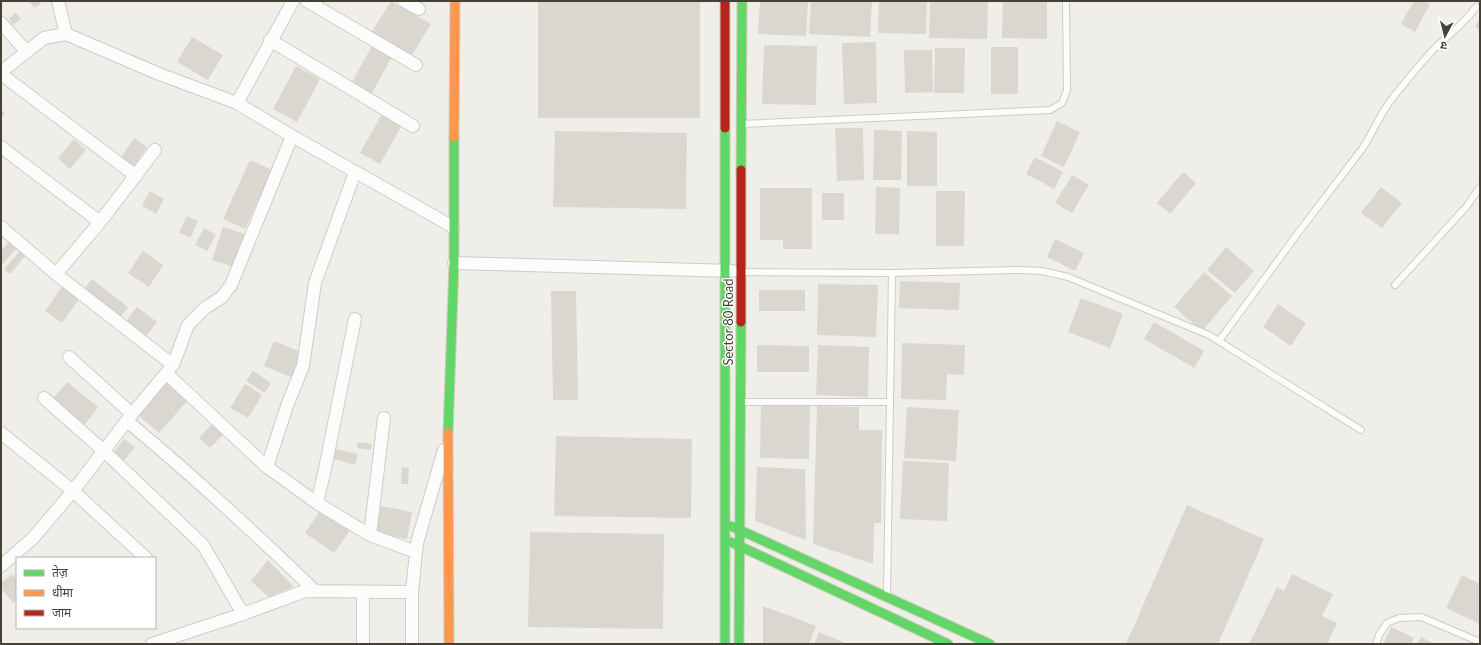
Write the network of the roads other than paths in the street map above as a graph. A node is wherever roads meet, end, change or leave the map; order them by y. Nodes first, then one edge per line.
1 (58, 1) edge
2 (293, 1) edge
3 (307, 1) edge
4 (404, 1) edge
5 (455, 1) edge
6 (725, 1) edge
7 (742, 1) edge
8 (1066, 1) edge
9 (1476, 7) dead end
10 (420, 9) dead end
11 (1, 23) edge
12 (66, 34) junction
13 (270, 40) junction
14 (27, 52) junction
15 (416, 65) dead end
16 (1, 73) edge
17 (237, 103) junction
18 (742, 124) junction
19 (413, 126) dead end
20 (292, 136) junction
21 (1, 147) edge
22 (155, 150) dead end
23 (354, 172) junction
24 (136, 176) junction
25 (1480, 187) edge
26 (100, 222) junction
27 (1, 227) edge
28 (453, 227) junction
29 (454, 263) junction
30 (725, 270) junction
31 (741, 272) junction
32 (892, 273) junction
33 (56, 274) junction
34 (1395, 285) dead end
35 (355, 320) dead end
36 (1219, 341) junction
37 (69, 357) dead end
38 (169, 369) junction
39 (44, 398) dead end
40 (740, 402) junction
41 (890, 402) junction
42 (130, 417) junction
43 (384, 418) dead end
44 (1360, 430) dead end
45 (1, 433) edge
46 (448, 438) junction
47 (104, 451) junction
48 (267, 467) junction
49 (73, 491) junction
50 (317, 503) junction
51 (725, 523) junction
52 (739, 529) junction
53 (370, 535) junction
54 (725, 540) junction
55 (739, 546) junction
56 (416, 552) junction
57 (145, 557) edge
58 (1, 566) edge
59 (315, 591) junction
60 (363, 592) junction
61 (412, 592) junction
62 (887, 596) junction
63 (243, 614) junction
64 (183, 639) edge
65 (1480, 642) edge
66 (152, 644) edge
67 (363, 644) edge
68 (412, 644) edge
69 (449, 644) edge
70 (725, 644) edge
71 (739, 644) edge
72 (948, 644) edge
73 (990, 644) edge
74 (1376, 644) edge

1 - 12 street
2 - 13 street
3 - 15 street
4 - 10 street
5 - 28 street
6 - 30 street, Sector 80 Road
7 - 18 street, Sector 80 Road
8 - 18 lane
9 - 36 lane
11 - 14 street
12 - 14 street
12 - 17 street
13 - 17 street
13 - 19 street
14 - 16 street
16 - 24 street
17 - 20 street
18 - 31 street, Sector 80 Road
20 - 23 street
20 - 38 street
21 - 26 street
22 - 24 street
23 - 28 street
23 - 48 street
24 - 26 street
25 - 34 lane
26 - 33 street
27 - 33 street
28 - 29 street
29 - 30 street
29 - 46 street
30 - 31 street
30 - 51 street, Sector 80 Road
31 - 32 lane
31 - 40 street, Sector 80 Road
32 - 36 lane
32 - 41 lane
33 - 38 street
35 - 50 street
36 - 44 lane
37 - 42 street
38 - 42 street
38 - 48 street
39 - 47 street
40 - 41 lane
40 - 52 street, Sector 80 Road
41 - 62 lane
42 - 47 street
42 - 59 street
43 - 53 street
45 - 49 street
46 - 56 street
46 - 69 street
47 - 49 street
47 - 63 street
48 - 50 street
49 - 57 street
49 - 58 street
50 - 53 street
51 - 52 street
51 - 54 street, Sector 80 Road
52 - 55 street, Sector 80 Road
52 - 62 street
53 - 56 street
54 - 55 street
54 - 70 street, Sector 80 Road
55 - 71 street, Sector 80 Road
55 - 72 street
56 - 61 street
59 - 60 street
59 - 63 street
60 - 61 street
60 - 67 street
61 - 68 street
62 - 73 street
63 - 64 street
64 - 66 street
65 - 74 lane

